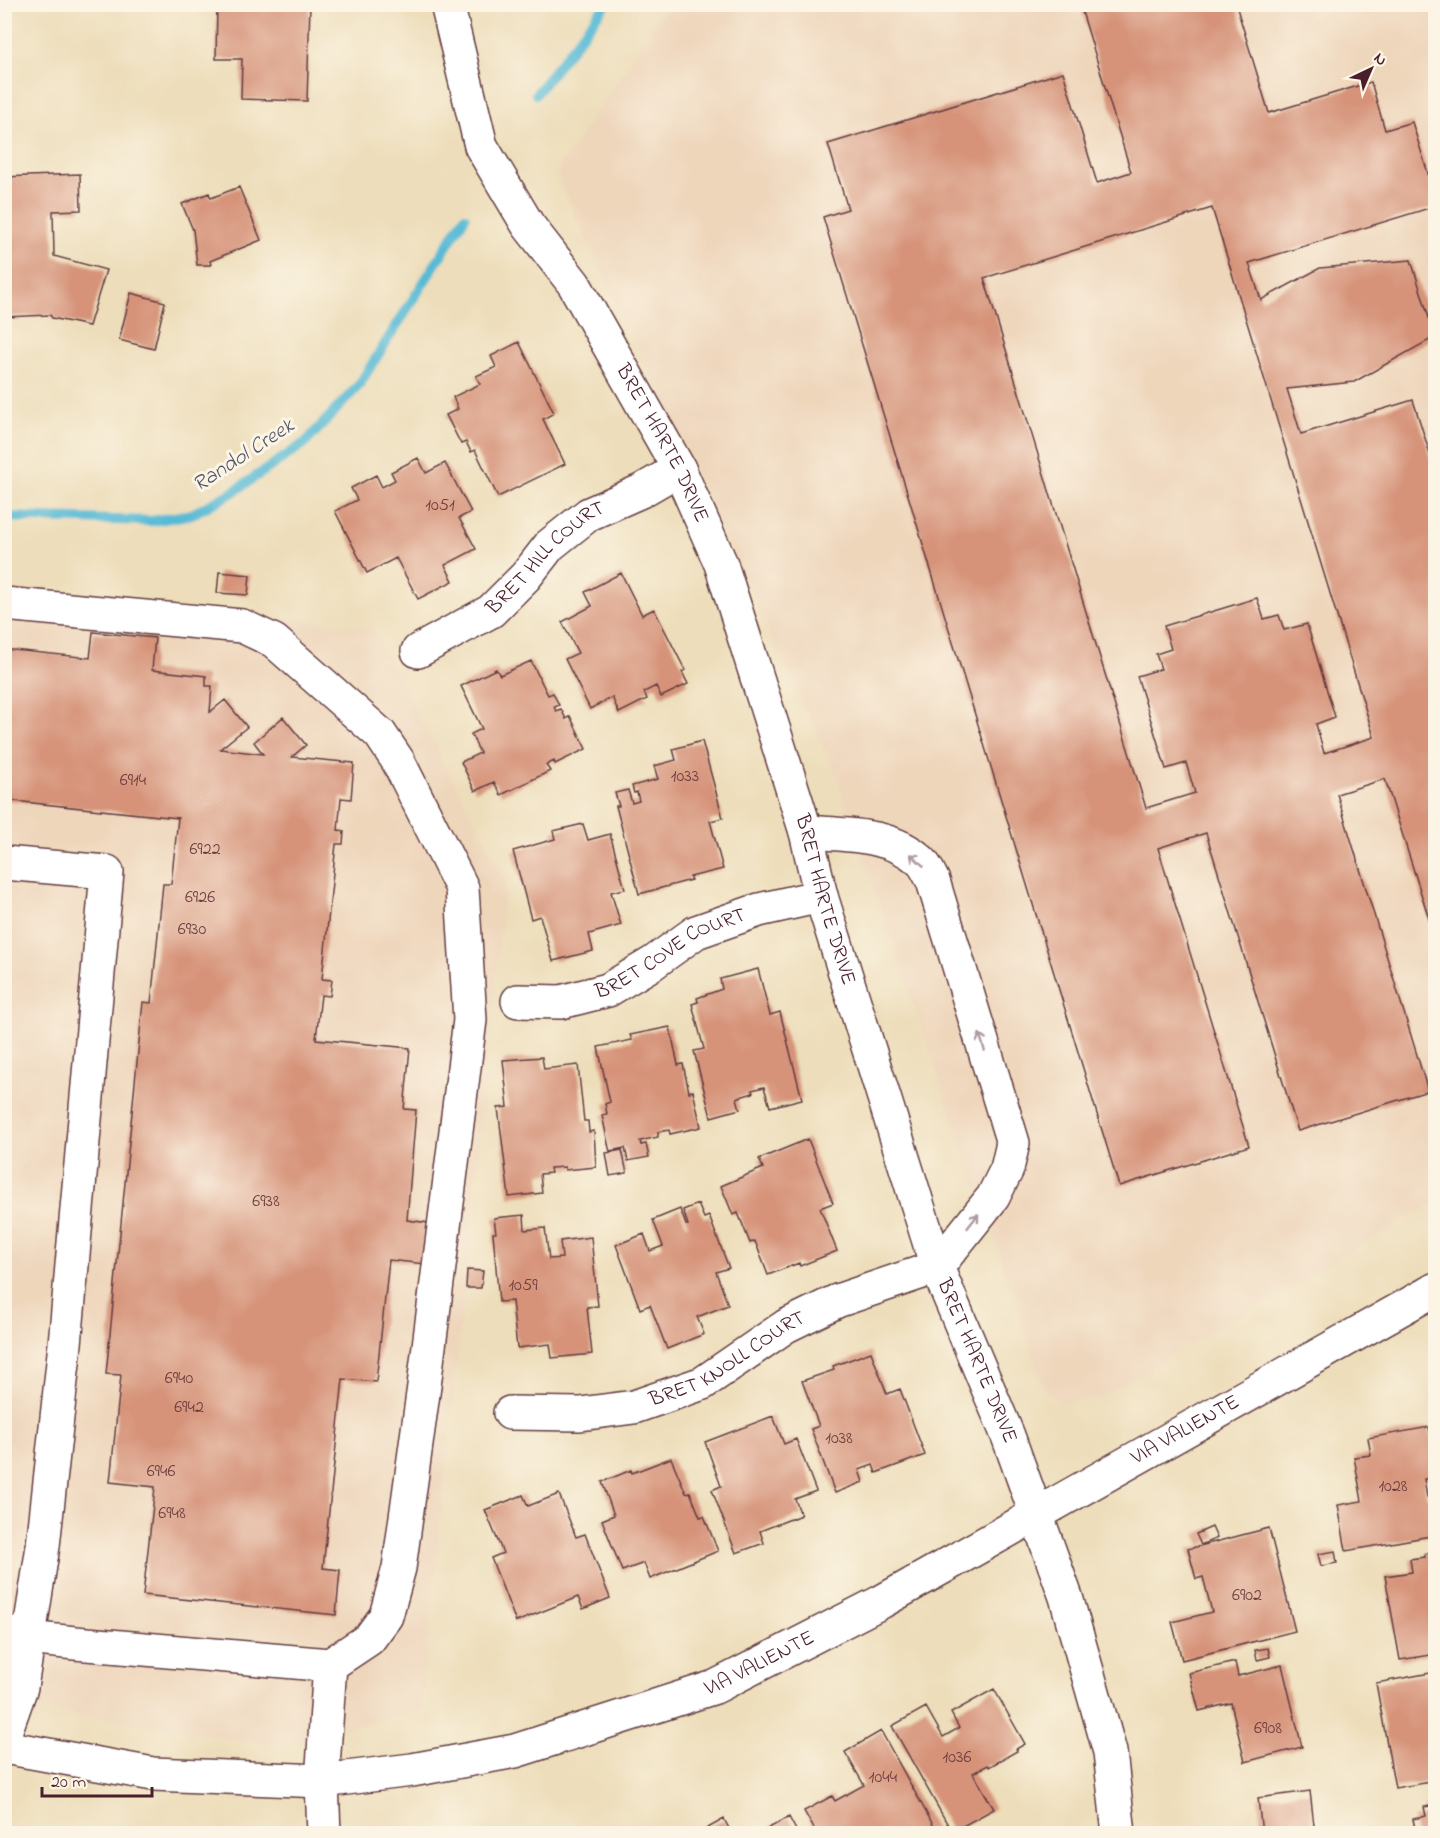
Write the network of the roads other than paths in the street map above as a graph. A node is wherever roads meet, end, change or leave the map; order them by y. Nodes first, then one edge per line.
1 (447, 4) edge
2 (679, 469) junction
3 (4, 604) edge
4 (418, 651) dead end
5 (806, 832) junction
6 (4, 863) edge
7 (821, 896) junction
8 (518, 1001) dead end
9 (937, 1267) junction
10 (1436, 1289) edge
11 (510, 1413) dead end
12 (1037, 1514) junction
13 (16, 1635) edge
14 (330, 1665) junction
15 (4, 1735) edge
16 (4, 1747) edge
17 (322, 1781) junction
18 (324, 1833) edge
19 (1119, 1833) edge

1 - 2 street, BRET HARTE DRIVE
2 - 4 street, BRET HILL COURT
2 - 5 street, BRET HARTE DRIVE
3 - 14 street
5 - 7 street, BRET HARTE DRIVE
9 -> 5 street
6 - 13 street
7 - 8 street, BRET COVE COURT
7 - 9 street, BRET HARTE DRIVE
9 - 11 street, BRET KNOLL COURT
9 - 12 street, BRET HARTE DRIVE
10 - 12 street, VIA VALIENTE
12 - 17 street, VIA VALIENTE
12 - 19 street, BRET HARTE DRIVE
13 - 14 street
13 - 15 street
14 - 17 street
16 - 17 street, VIA VALIENTE
17 - 18 street

